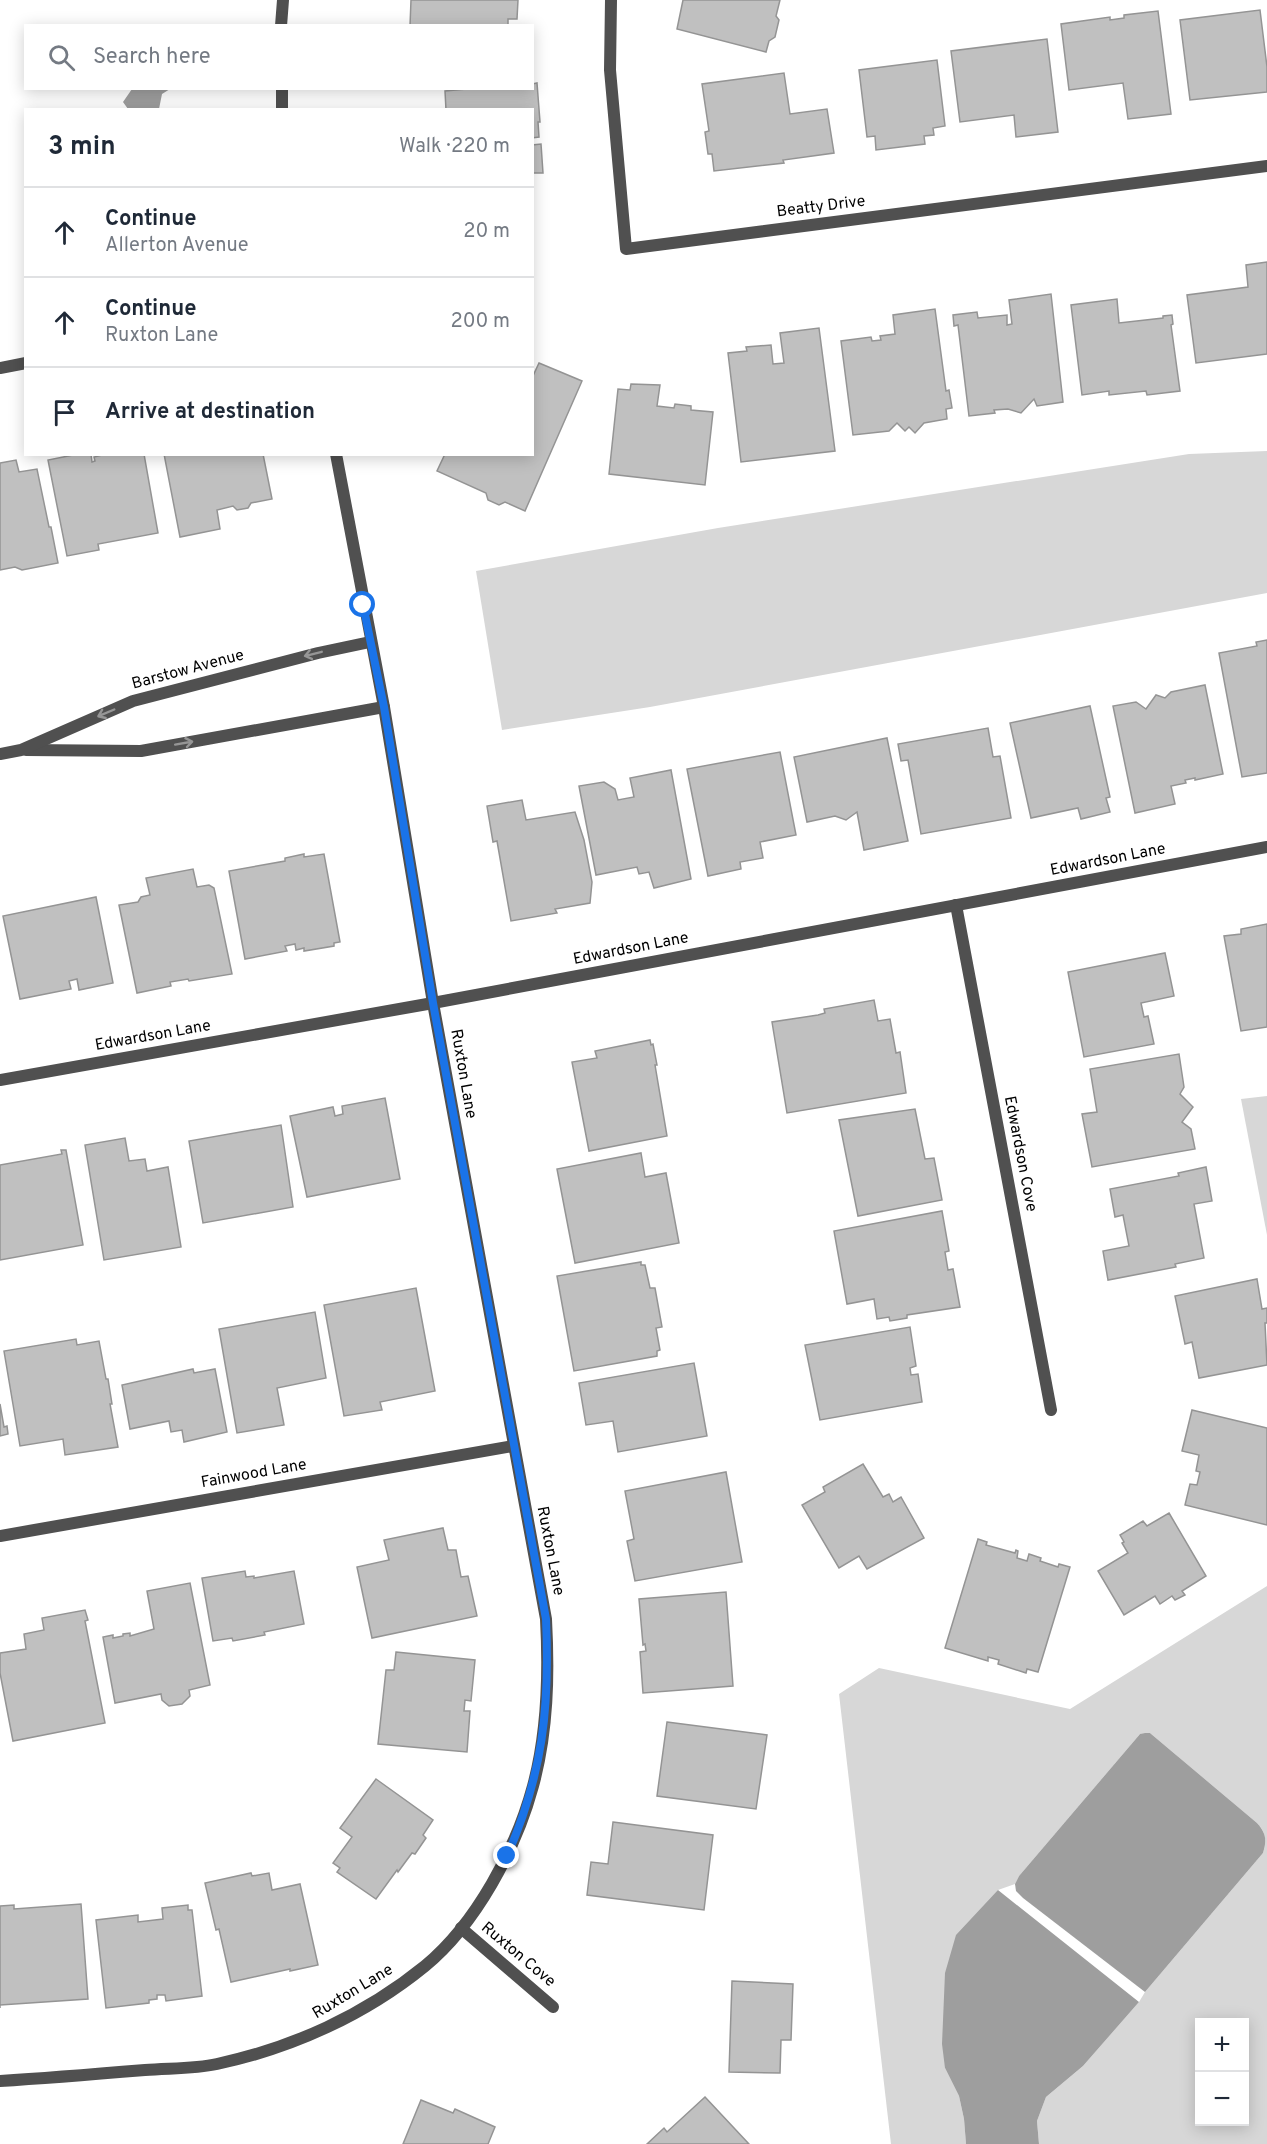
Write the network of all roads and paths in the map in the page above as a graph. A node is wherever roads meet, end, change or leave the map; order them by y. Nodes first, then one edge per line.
1 (283, 0) edge
2 (611, 0) edge
3 (281, 24) edge
4 (282, 90) edge
5 (282, 108) edge
6 (1267, 166) edge
7 (24, 363) edge
8 (0, 368) edge
9 (336, 456) edge
10 (370, 642) junction
11 (384, 707) junction
12 (21, 750) junction
13 (0, 754) edge
14 (1267, 847) edge
15 (956, 905) junction
16 (433, 1003) junction
17 (0, 1080) edge
18 (1051, 1410) dead end
19 (513, 1446) junction
20 (0, 1536) edge
21 (461, 1928) junction
22 (553, 2007) dead end
23 (0, 2081) edge

1 - 3 street
2 - 6 street, Beatty Drive
4 - 5 street
7 - 8 street
9 - 10 street, Ruxton Lane
10 - 11 street, Ruxton Lane
10 -> 12 street, Barstow Avenue
12 -> 11 street, Barstow Avenue
11 - 16 street, Ruxton Lane
12 - 13 street, Barstow Avenue
14 - 15 street, Edwardson Lane
15 - 16 street, Edwardson Lane
15 - 18 street, Edwardson Cove
16 - 17 street, Edwardson Lane
16 - 19 street, Ruxton Lane
19 - 20 street, Fainwood Lane
19 - 21 street, Ruxton Lane
21 - 22 street, Ruxton Cove
21 - 23 street, Ruxton Lane

